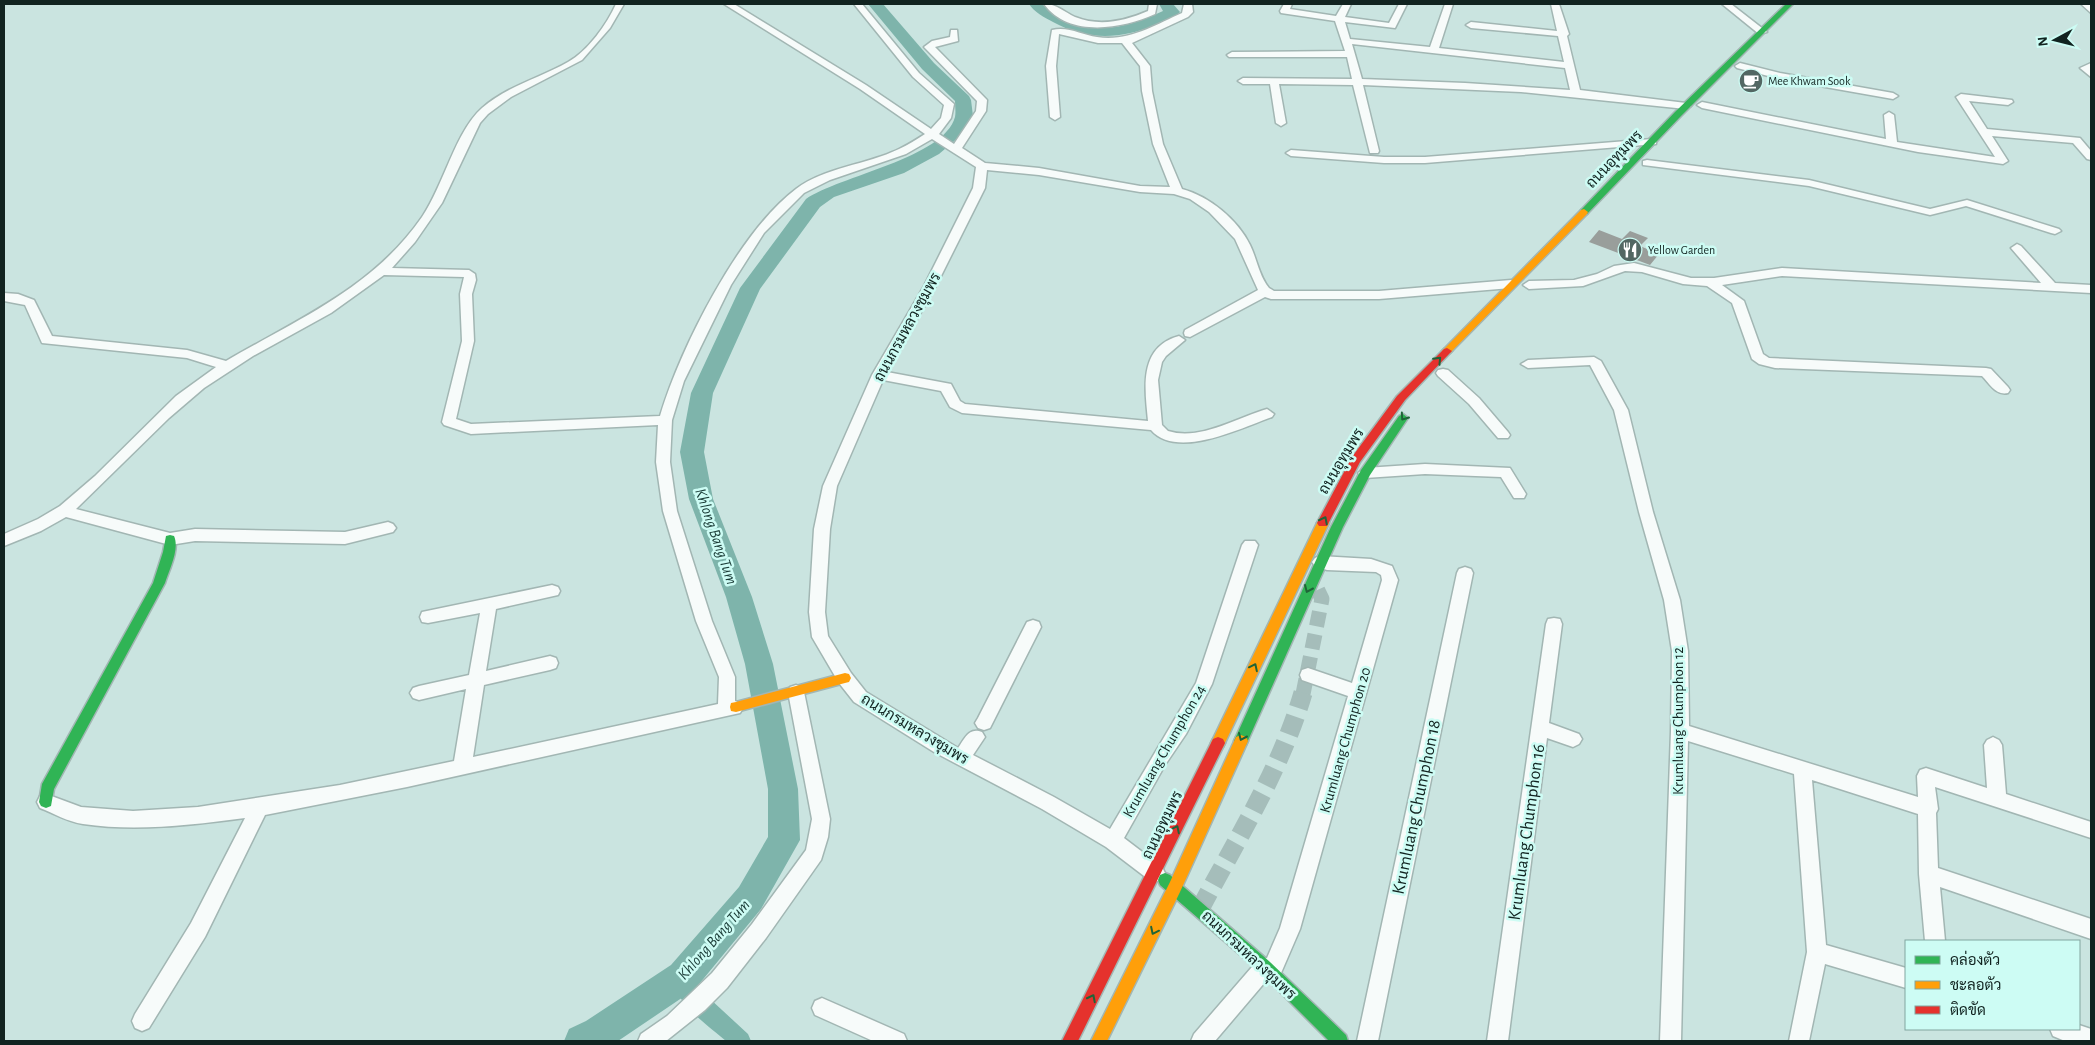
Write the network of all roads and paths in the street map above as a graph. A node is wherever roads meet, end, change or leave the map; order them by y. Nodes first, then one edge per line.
1 (620, 4) edge
2 (728, 4) edge
3 (858, 4) edge
4 (1048, 4) edge
5 (1153, 4) edge
6 (1188, 4) edge
7 (1288, 4) edge
8 (1347, 4) edge
9 (1402, 4) edge
10 (1449, 4) edge
11 (1542, 4) edge
12 (1555, 4) edge
13 (1726, 4) edge
14 (1790, 4) edge
15 (1801, 4) edge
16 (1339, 19) junction
17 (1471, 25) dead end
18 (954, 32) dead end
19 (1762, 32) junction
20 (1564, 34) junction
21 (1128, 40) junction
22 (1347, 41) junction
23 (1433, 51) junction
24 (1351, 54) junction
25 (1232, 55) dead end
26 (1570, 66) junction
27 (1740, 66) junction
28 (2091, 66) edge
29 (2091, 74) edge
30 (1243, 82) dead end
31 (1274, 82) junction
32 (1357, 82) junction
33 (1576, 93) junction
34 (1893, 96) dead end
35 (2008, 102) dead end
36 (1702, 105) junction
37 (1682, 110) junction
38 (1889, 115) dead end
39 (1055, 117) dead end
40 (1281, 123) dead end
41 (1985, 132) junction
42 (935, 137) junction
43 (1652, 142) junction
44 (1892, 144) junction
45 (954, 148) junction
46 (1374, 151) dead end
47 (1290, 153) dead end
48 (2091, 157) edge
49 (1647, 162) junction
50 (982, 166) junction
51 (1177, 191) junction
52 (2055, 231) dead end
53 (2017, 248) dead end
54 (381, 271) junction
55 (1711, 283) junction
56 (1511, 284) junction
57 (1529, 284) junction
58 (2052, 287) junction
59 (2091, 289) edge
60 (1264, 292) junction
61 (4, 297) edge
62 (1509, 305) dead end
63 (1528, 364) dead end
64 (226, 366) junction
65 (1443, 373) dead end
66 (879, 374) junction
67 (2003, 390) dead end
68 (1407, 412) dead end
69 (1266, 414) dead end
70 (664, 420) junction
71 (1155, 426) junction
72 (1504, 435) dead end
73 (1365, 473) junction
74 (1520, 494) dead end
75 (64, 511) junction
76 (388, 528) dead end
77 (170, 539) junction
78 (4, 540) edge
79 (1250, 546) dead end
80 (1320, 562) junction
81 (1465, 573) dead end
82 (552, 591) dead end
83 (489, 604) junction
84 (428, 616) dead end
85 (1554, 624) dead end
86 (1033, 627) dead end
87 (550, 663) dead end
88 (1308, 674) dead end
89 (845, 678) junction
90 (476, 681) junction
91 (794, 692) junction
92 (1358, 692) junction
93 (419, 693) dead end
94 (731, 709) junction
95 (1540, 728) junction
96 (1680, 731) junction
97 (1573, 739) dead end
98 (1993, 745) dead end
99 (961, 758) junction
100 (462, 767) junction
101 (1802, 768) junction
102 (1997, 799) junction
103 (46, 802) joint
104 (259, 808) junction
105 (1929, 809) junction
106 (2091, 830) edge
107 (1113, 841) junction
108 (1155, 873) junction
109 (1929, 874) junction
110 (1175, 887) junction
111 (2091, 929) edge
112 (1935, 940) edge
113 (1817, 952) junction
114 (1268, 970) junction
115 (1905, 978) edge
116 (822, 1008) dead end
117 (142, 1021) dead end
118 (2063, 1030) edge
119 (2091, 1039) edge
120 (648, 1041) edge
121 (897, 1041) edge
122 (1070, 1041) edge
123 (1100, 1041) edge
124 (1201, 1041) edge
125 (1340, 1041) edge
126 (1367, 1041) edge
127 (1497, 1041) edge
128 (1670, 1041) edge
129 (1799, 1041) edge

1 - 54 street
2 - 42 street
3 - 42 street
4 - 5 street
6 - 21 street
7 - 16 street
8 - 16 street
9 - 16 street
10 - 23 street
11 - 12 street
12 - 20 street
13 - 19 street
14 - 19 street, ถนนอุทุมพร
15 - 27 street, ถนนอุทุมพร
16 - 22 street
17 - 20 street
18 - 45 street
19 - 37 street, ถนนอุทุมพร
20 - 26 street
21 - 39 street
21 - 51 street
22 - 23 street
22 - 24 street
23 - 26 street
24 - 25 street
24 - 32 street
26 - 33 street
27 - 34 street
27 - 36 street, ถนนอุทุมพร
28 - 29 street
30 - 31 street
31 - 32 street
31 - 40 street
32 - 33 street
32 - 46 street
33 - 37 street
35 - 41 street
36 - 44 street
36 - 49 street, ถนนอุทุมพร
37 - 43 street, ถนนอุทุมพร
38 - 44 street
41 - 44 street
41 - 48 street
42 - 45 street
42 - 70 street
43 - 47 street
43 - 56 street, ถนนอุทุมพร
45 - 50 street
49 - 52 street
49 - 57 street, ถนนอุทุมพร
50 - 51 street
50 - 66 street, ถนนกรมหลวงชุมพร
51 - 60 street
53 - 58 street
54 - 64 street
54 - 70 street
55 - 57 street
55 - 58 street
55 - 67 street
56 - 57 street
56 - 60 street
108 -> 56 street, ถนนอุทุมพร
57 - 62 street, ถนนอุทุมพร
58 - 59 street
60 - 71 street
61 - 64 street
63 - 96 street, Krumluang Chumphon 12
64 - 75 street
65 - 72 street
66 - 71 street
66 - 89 street, ถนนกรมหลวงชุมพร
68 -> 73 street, ถนนอุทุมพร
69 - 71 street
70 - 94 street
73 - 74 street
73 - 80 street, ถนนอุทุมพร
75 - 77 street
75 - 78 street
76 - 77 street
77 - 103 street
79 - 107 street, Krumluang Chumphon 24
80 - 92 street, Krumluang Chumphon 20
80 -> 110 street, ถนนอุทุมพร
81 - 126 street, Krumluang Chumphon 18
82 - 83 street
83 - 84 street
83 - 90 street
85 - 95 street, Krumluang Chumphon 16
86 - 99 street
87 - 90 street
88 - 92 street
89 - 91 street
89 - 99 street, ถนนกรมหลวงชุมพร
90 - 93 street
90 - 100 street
91 - 94 street
91 - 120 street
92 - 114 street, Krumluang Chumphon 20
94 - 100 street
95 - 97 street
95 - 127 street, Krumluang Chumphon 16
96 - 101 street
96 - 128 street, Krumluang Chumphon 12
98 - 102 street
99 - 107 street, ถนนกรมหลวงชุมพร
100 - 104 street
101 - 105 street
101 - 113 street
102 - 105 street
102 - 106 street
103 - 104 street
104 - 117 street
105 - 109 street
107 - 108 street, ถนนกรมหลวงชุมพร
108 - 110 street, ถนนกรมหลวงชุมพร
122 -> 108 street, ถนนอุทุมพร
109 - 111 street
109 - 112 street
110 - 114 street, ถนนกรมหลวงชุมพร
110 -> 123 street, ถนนอุทุมพร
113 - 115 street
113 - 129 street
114 - 124 street, Krumluang Chumphon 20
114 - 125 street, ถนนกรมหลวงชุมพร
116 - 121 street
118 - 119 street

